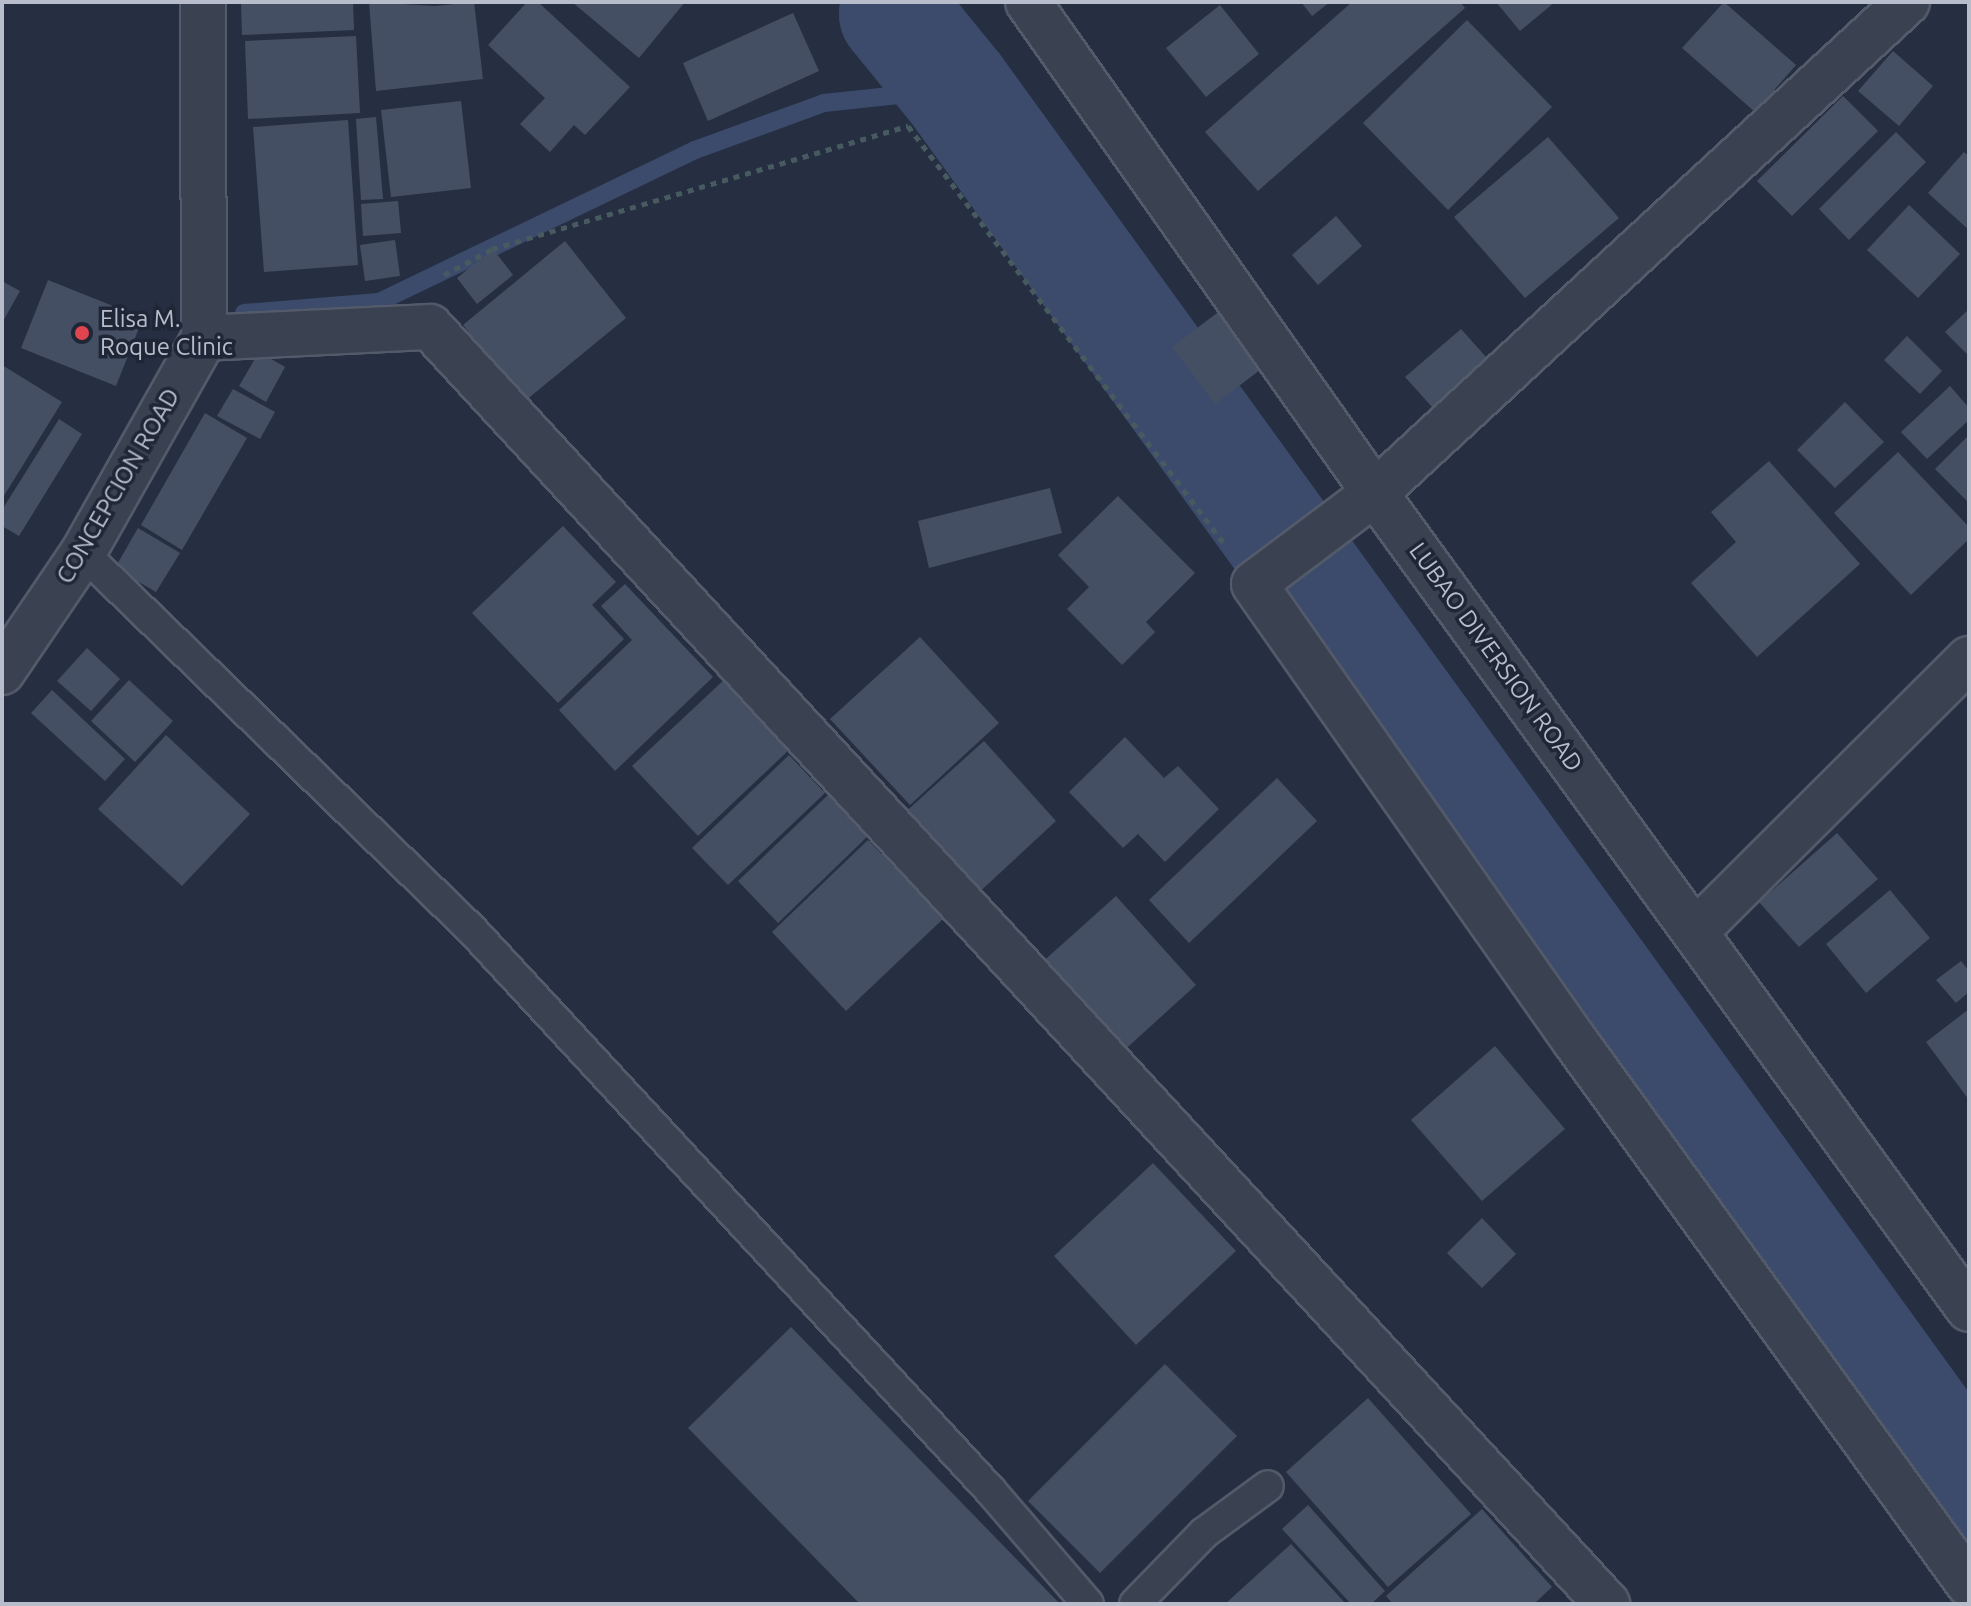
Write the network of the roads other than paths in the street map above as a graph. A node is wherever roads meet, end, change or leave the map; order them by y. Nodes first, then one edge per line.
1 (203, 2) edge
2 (1028, 2) edge
3 (1907, 2) edge
4 (204, 338) junction
5 (1365, 500) junction
6 (83, 553) junction
7 (1969, 659) edge
8 (2, 672) edge
9 (1697, 930) junction
10 (1969, 1309) edge
11 (1268, 1486) dead end
12 (1969, 1584) edge
13 (1088, 1604) edge
14 (1135, 1604) edge
15 (1607, 1604) edge

1 - 4 street, CONCEPCION ROAD
2 - 5 street, LUBAO DIVERSION ROAD
3 - 5 street
4 - 6 street, CONCEPCION ROAD
4 - 15 street
5 - 9 street, LUBAO DIVERSION ROAD
5 - 12 street
6 - 8 street, CONCEPCION ROAD
6 - 13 lane
7 - 9 street
9 - 10 street, LUBAO DIVERSION ROAD
11 - 14 lane

